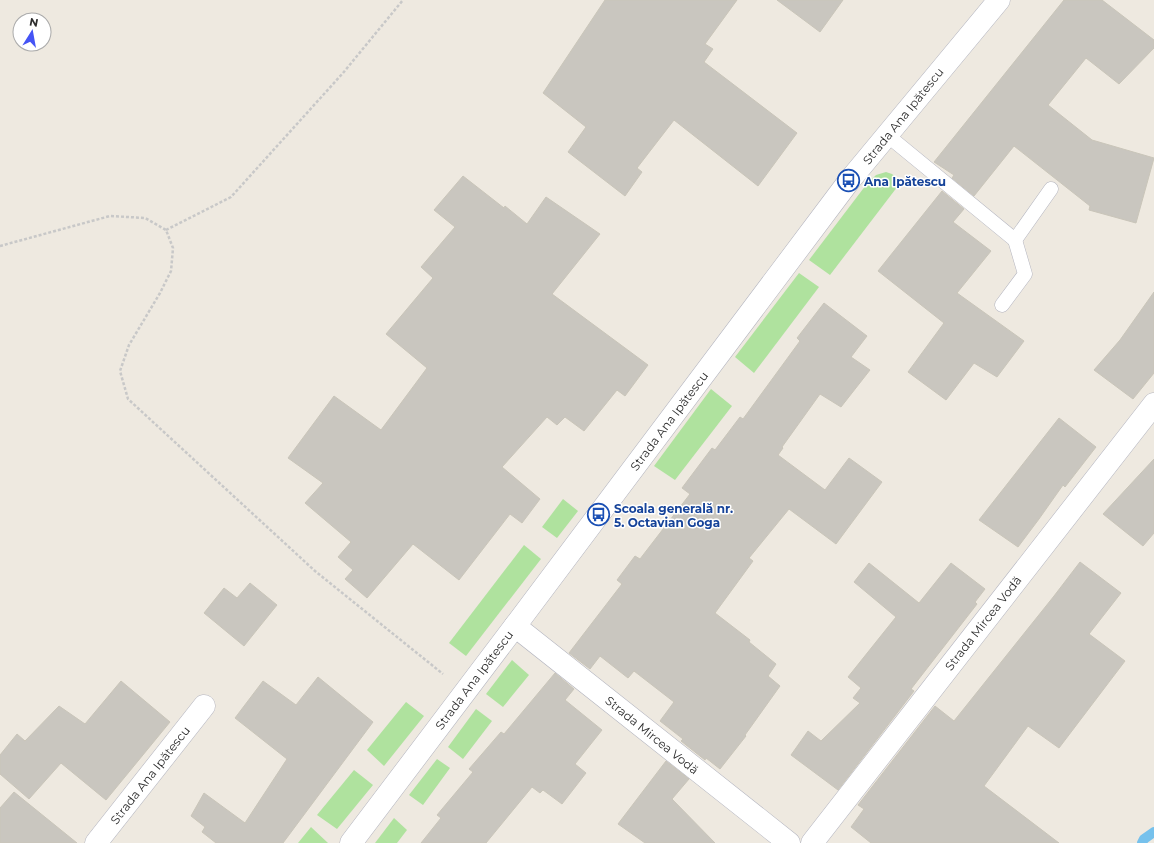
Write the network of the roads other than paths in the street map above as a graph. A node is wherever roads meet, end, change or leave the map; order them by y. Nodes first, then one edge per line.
1 (994, 1) edge
2 (887, 135) junction
3 (1051, 189) dead end
4 (1015, 240) junction
5 (1002, 305) dead end
6 (1154, 404) edge
7 (515, 626) junction
8 (204, 706) dead end
9 (96, 843) edge
10 (350, 843) edge
11 (789, 843) edge
12 (812, 843) edge

1 - 2 street, Strada Ana Ipătescu
2 - 4 lane
2 - 7 street, Strada Ana Ipătescu
3 - 4 lane
4 - 5 lane
6 - 12 street, Strada Mircea Vodă
7 - 10 street, Strada Ana Ipătescu
7 - 11 street, Strada Mircea Vodă
8 - 9 street, Strada Ana Ipătescu

